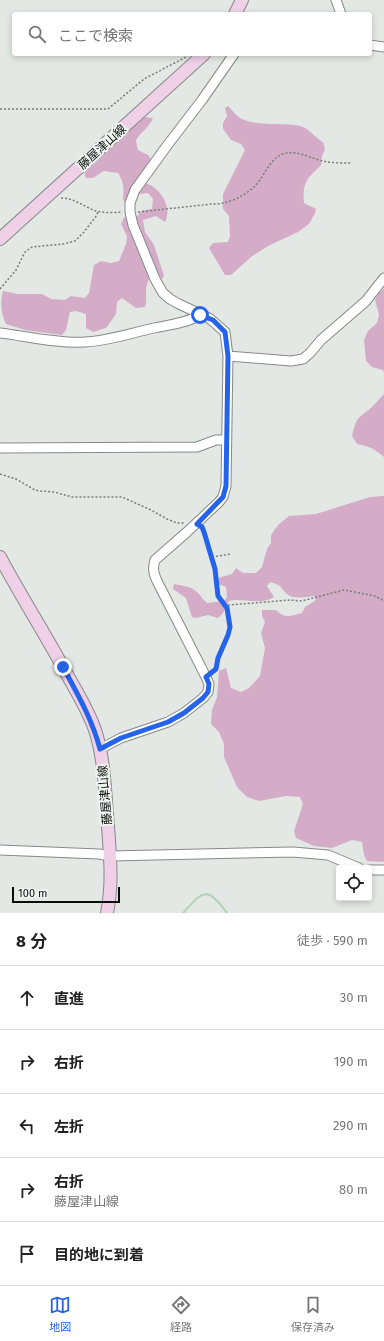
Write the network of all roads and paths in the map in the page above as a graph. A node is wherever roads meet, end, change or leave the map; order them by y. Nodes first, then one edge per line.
1 (336, 0) edge
2 (340, 12) edge
3 (372, 45) edge
4 (384, 47) edge
5 (187, 56) edge
6 (202, 56) edge
7 (233, 56) edge
8 (0, 108) edge
9 (351, 163) dead end
10 (50, 194) junction
11 (98, 211) junction
12 (130, 212) junction
13 (0, 239) edge
14 (384, 278) edge
15 (0, 289) edge
16 (200, 315) junction
17 (0, 333) edge
18 (228, 356) junction
19 (226, 440) junction
20 (0, 448) edge
21 (0, 474) edge
22 (197, 524) junction
23 (231, 554) dead end
24 (0, 557) edge
25 (212, 557) junction
26 (384, 601) edge
27 (227, 608) junction
28 (206, 677) junction
29 (100, 749) junction
30 (0, 850) edge
31 (110, 856) junction
32 (352, 865) edge
33 (372, 870) edge
34 (384, 870) edge
35 (107, 913) edge

1 - 2 street
3 - 4 street
5 - 8 path
6 - 10 main road, 藤屋津山線
7 - 12 street
9 - 12 path
10 - 11 path
10 - 13 main road, 藤屋津山線
11 - 12 path
11 - 15 path
12 - 16 street
14 - 18 street
16 - 17 street
16 - 18 street
18 - 19 street
19 - 20 street
19 - 22 street
21 - 22 path
22 - 25 path
22 - 28 street
23 - 25 path
24 - 29 main road, 藤屋津山線
25 - 27 path
26 - 27 path
27 - 28 path
28 - 29 street
29 - 31 main road, 藤屋津山線
30 - 31 street
31 - 32 street
31 - 35 main road, 藤屋津山線
33 - 34 street

